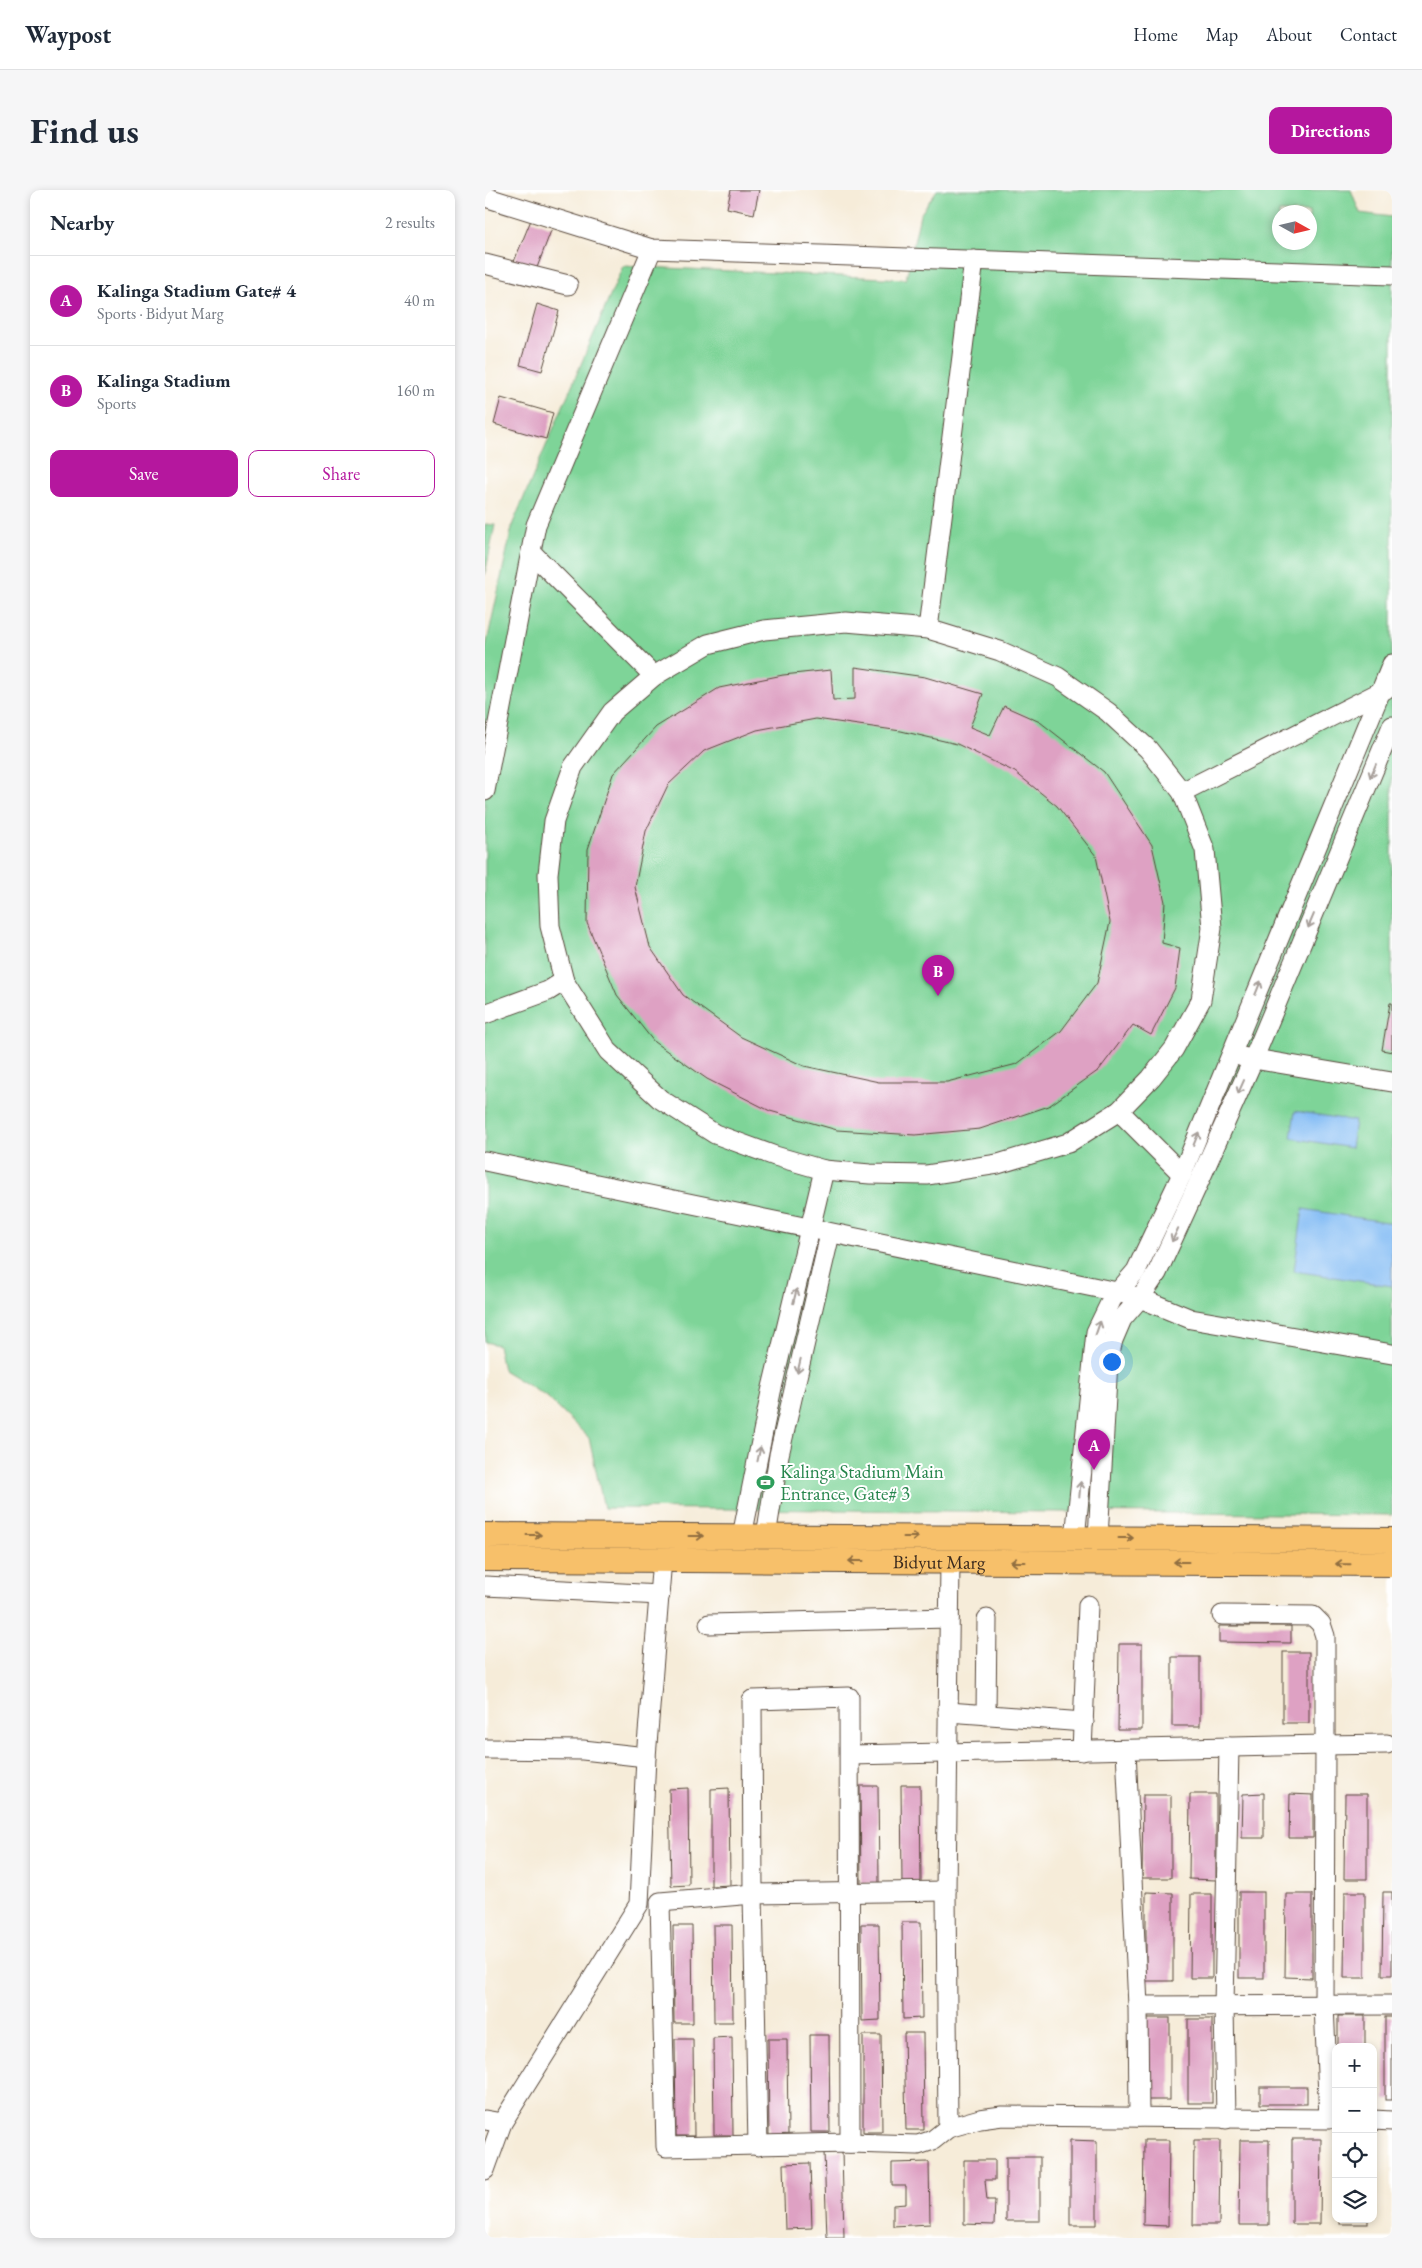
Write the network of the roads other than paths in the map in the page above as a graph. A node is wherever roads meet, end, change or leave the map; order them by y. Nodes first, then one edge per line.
1 (485, 197) edge
2 (652, 249) junction
3 (974, 260) junction
4 (485, 264) edge
5 (1392, 275) edge
6 (567, 285) dead end
7 (532, 553) junction
8 (928, 629) junction
9 (1392, 664) edge
10 (654, 676) junction
11 (1386, 689) edge
12 (1392, 726) edge
13 (485, 790) edge
14 (1182, 792) junction
15 (564, 981) junction
16 (485, 1014) edge
17 (1231, 1055) junction
18 (1253, 1060) junction
19 (1392, 1082) edge
20 (1119, 1111) junction
21 (485, 1161) edge
22 (824, 1170) junction
23 (1182, 1174) junction
24 (811, 1229) junction
25 (830, 1234) junction
26 (1117, 1292) junction
27 (1140, 1298) junction
28 (1392, 1354) edge
29 (485, 1535) edge
30 (742, 1536) junction
31 (766, 1536) junction
32 (1087, 1538) junction
33 (1392, 1540) edge
34 (485, 1559) edge
35 (662, 1559) junction
36 (950, 1562) junction
37 (1392, 1564) edge
38 (485, 1586) edge
39 (660, 1595) junction
40 (1088, 1605) dead end
41 (1223, 1615) dead end
42 (949, 1618) junction
43 (987, 1619) dead end
44 (709, 1624) dead end
45 (947, 1712) junction
46 (986, 1715) junction
47 (1084, 1722) junction
48 (1387, 1744) dead end
49 (1325, 1745) junction
50 (1229, 1747) junction
51 (485, 1749) edge
52 (1126, 1750) junction
53 (1081, 1751) junction
54 (947, 1752) junction
55 (850, 1755) junction
56 (646, 1757) junction
57 (946, 1891) junction
58 (849, 1893) junction
59 (753, 1894) junction
60 (1325, 2005) junction
61 (1392, 2005) edge
62 (1138, 2006) junction
63 (1224, 2006) junction
64 (1139, 2117) junction
65 (1226, 2119) junction
66 (1332, 2120) edge
67 (1377, 2120) edge
68 (1392, 2121) edge
69 (494, 2122) edge
70 (947, 2128) junction
71 (850, 2142) junction
72 (758, 2146) junction
73 (485, 2170) edge

1 - 2 street
2 - 3 street
2 - 7 street
3 - 5 street
3 - 8 street
4 - 6 street
7 - 10 street
7 - 13 street
8 - 10 street
8 - 14 street
9 - 11 street
10 - 15 street
11 - 14 street
17 -> 11 street
12 -> 18 street
14 - 20 street
15 - 16 street
15 - 22 street
17 - 18 street
23 -> 17 street
18 - 19 street
18 -> 27 street
20 - 22 street
20 - 23 street
21 - 24 street
22 - 24 street
23 - 26 street
24 - 25 street
30 -> 24 street
25 - 26 street
25 -> 31 street
26 - 27 street
32 -> 26 street
27 - 28 street
27 - 32 street
29 -> 30 main road, Bidyut Marg
30 - 31 main road, Bidyut Marg
31 -> 32 main road, Bidyut Marg
32 -> 33 main road, Bidyut Marg
34 - 35 main road, Bidyut Marg
36 -> 35 main road, Bidyut Marg
35 - 39 street
37 -> 36 main road, Bidyut Marg
36 - 42 street
38 - 39 street
39 - 56 street
40 - 47 street
41 - 49 street
42 - 44 street
42 - 45 street
43 - 46 street
45 - 46 street
45 - 54 street
46 - 47 street
47 - 53 street
48 - 49 street
49 - 50 street
49 - 60 street
50 - 52 street
50 - 63 street
51 - 56 street
52 - 53 street
52 - 62 street
53 - 54 street
54 - 55 street
54 - 57 street
55 - 58 street
55 - 59 street
56 - 69 street
57 - 58 street
57 - 70 street
58 - 59 street
58 - 71 street
59 - 72 street
59 - 72 street
60 - 61 street
60 - 63 street
60 - 66 street
62 - 63 street
62 - 64 street
63 - 65 street
64 - 65 street
64 - 70 street
65 - 66 street
67 - 68 street
69 - 73 street
70 - 71 street
71 - 72 street

